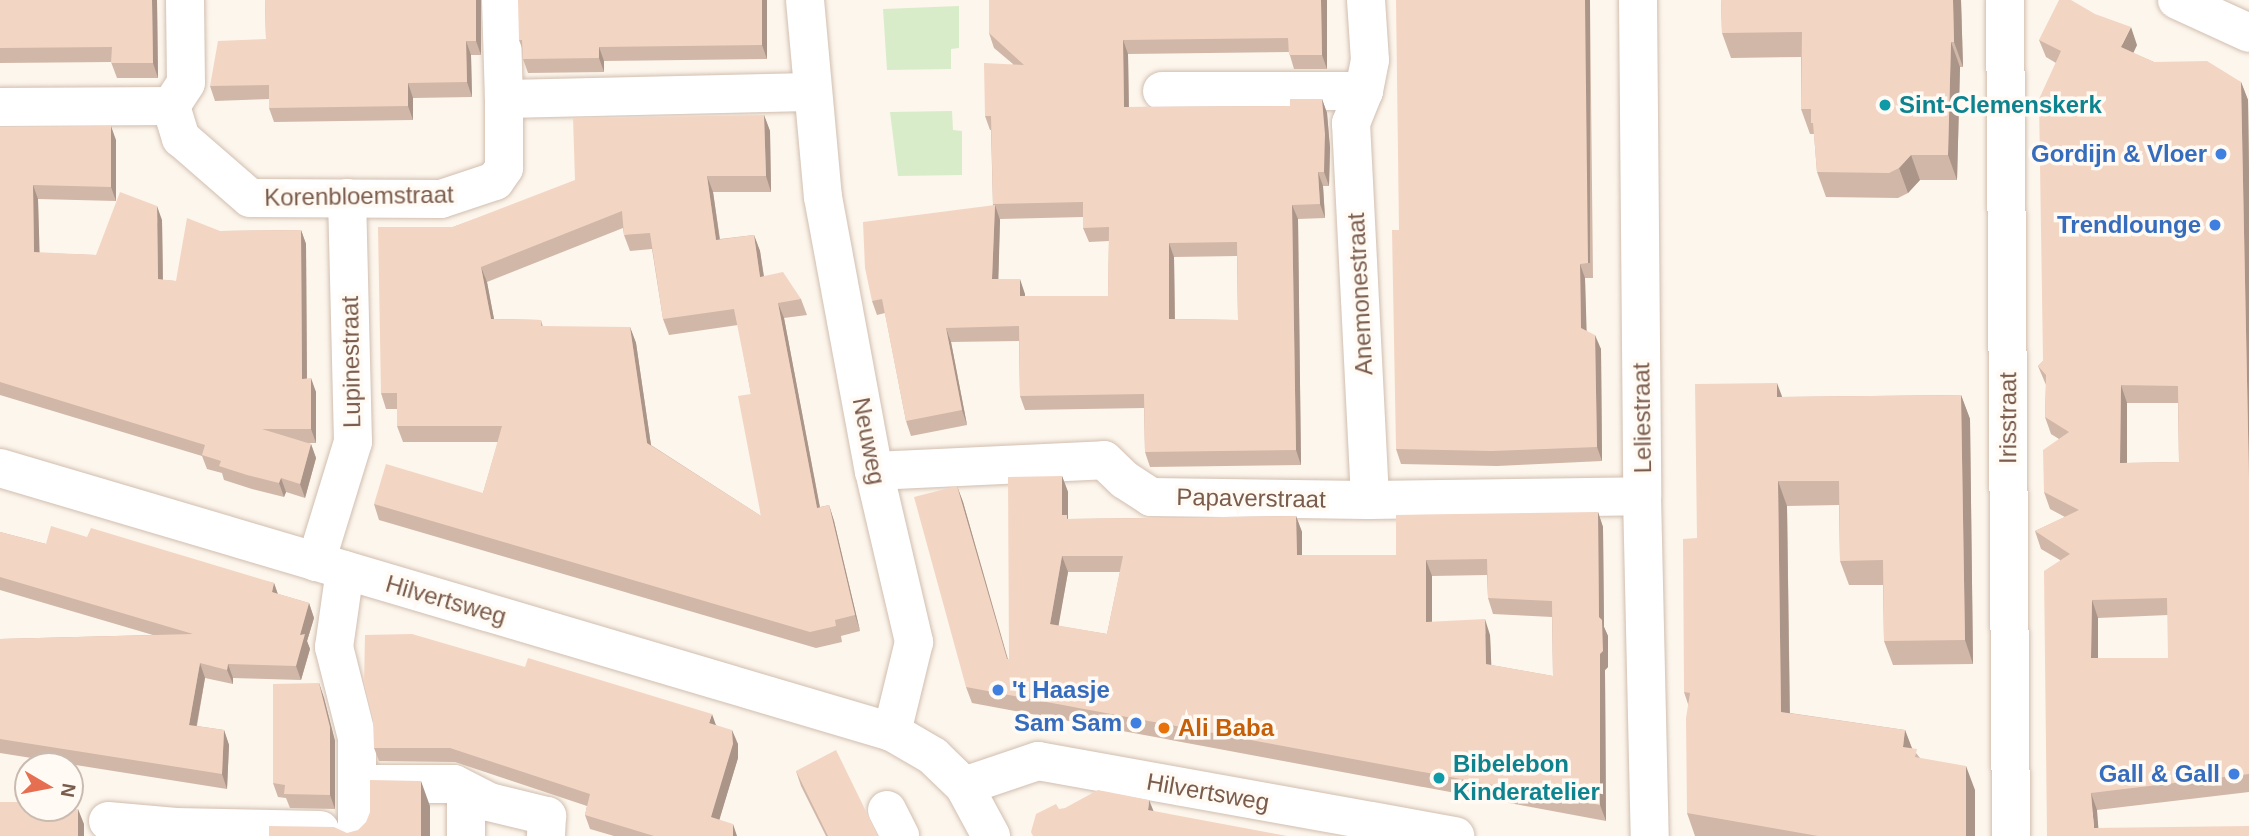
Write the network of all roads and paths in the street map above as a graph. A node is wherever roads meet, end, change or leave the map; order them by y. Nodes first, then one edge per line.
1 (186, 0) edge
2 (501, 0) edge
3 (805, 0) edge
4 (1366, 0) edge
5 (1639, 0) edge
6 (2005, 0) edge
7 (2177, 0) edge
8 (2249, 33) edge
9 (1162, 91) dead end
10 (1364, 91) junction
11 (812, 92) junction
12 (504, 99) junction
13 (171, 106) junction
14 (0, 107) edge
15 (347, 198) junction
16 (0, 468) edge
17 (874, 471) junction
18 (1642, 496) junction
19 (1370, 500) junction
20 (330, 566) junction
21 (892, 732) junction
22 (357, 783) junction
23 (964, 786) junction
24 (466, 792) junction
25 (108, 821) dead end
26 (550, 823) edge
27 (357, 834) edge
28 (466, 836) edge
29 (991, 836) edge
30 (1455, 836) edge
31 (1650, 836) edge
32 (2011, 836) edge

1 - 13 street
2 - 12 street, Korenbloemstraat
3 - 11 street, Neuweg
4 - 10 street, Anemonestraat
5 - 18 street, Leliestraat
6 - 32 street, Irisstraat
7 - 8 street
9 - 10 street
10 - 19 street, Anemonestraat
11 - 12 street
11 - 17 street, Neuweg
12 - 15 street, Korenbloemstraat
13 - 14 street
13 - 15 street, Korenbloemstraat
15 - 20 street, Lupinestraat
16 - 20 street, Hilvertsweg
17 - 19 street, Papaverstraat
17 - 21 street, Neuweg
18 - 19 street, Papaverstraat
18 - 31 street, Leliestraat
20 - 21 street, Hilvertsweg
20 - 22 street, Lupinestraat
21 - 23 street
22 - 24 street
22 - 27 street, Lupinestraat
23 - 29 street
23 - 30 street, Hilvertsweg
24 - 26 street
24 - 28 street
25 - 27 street

